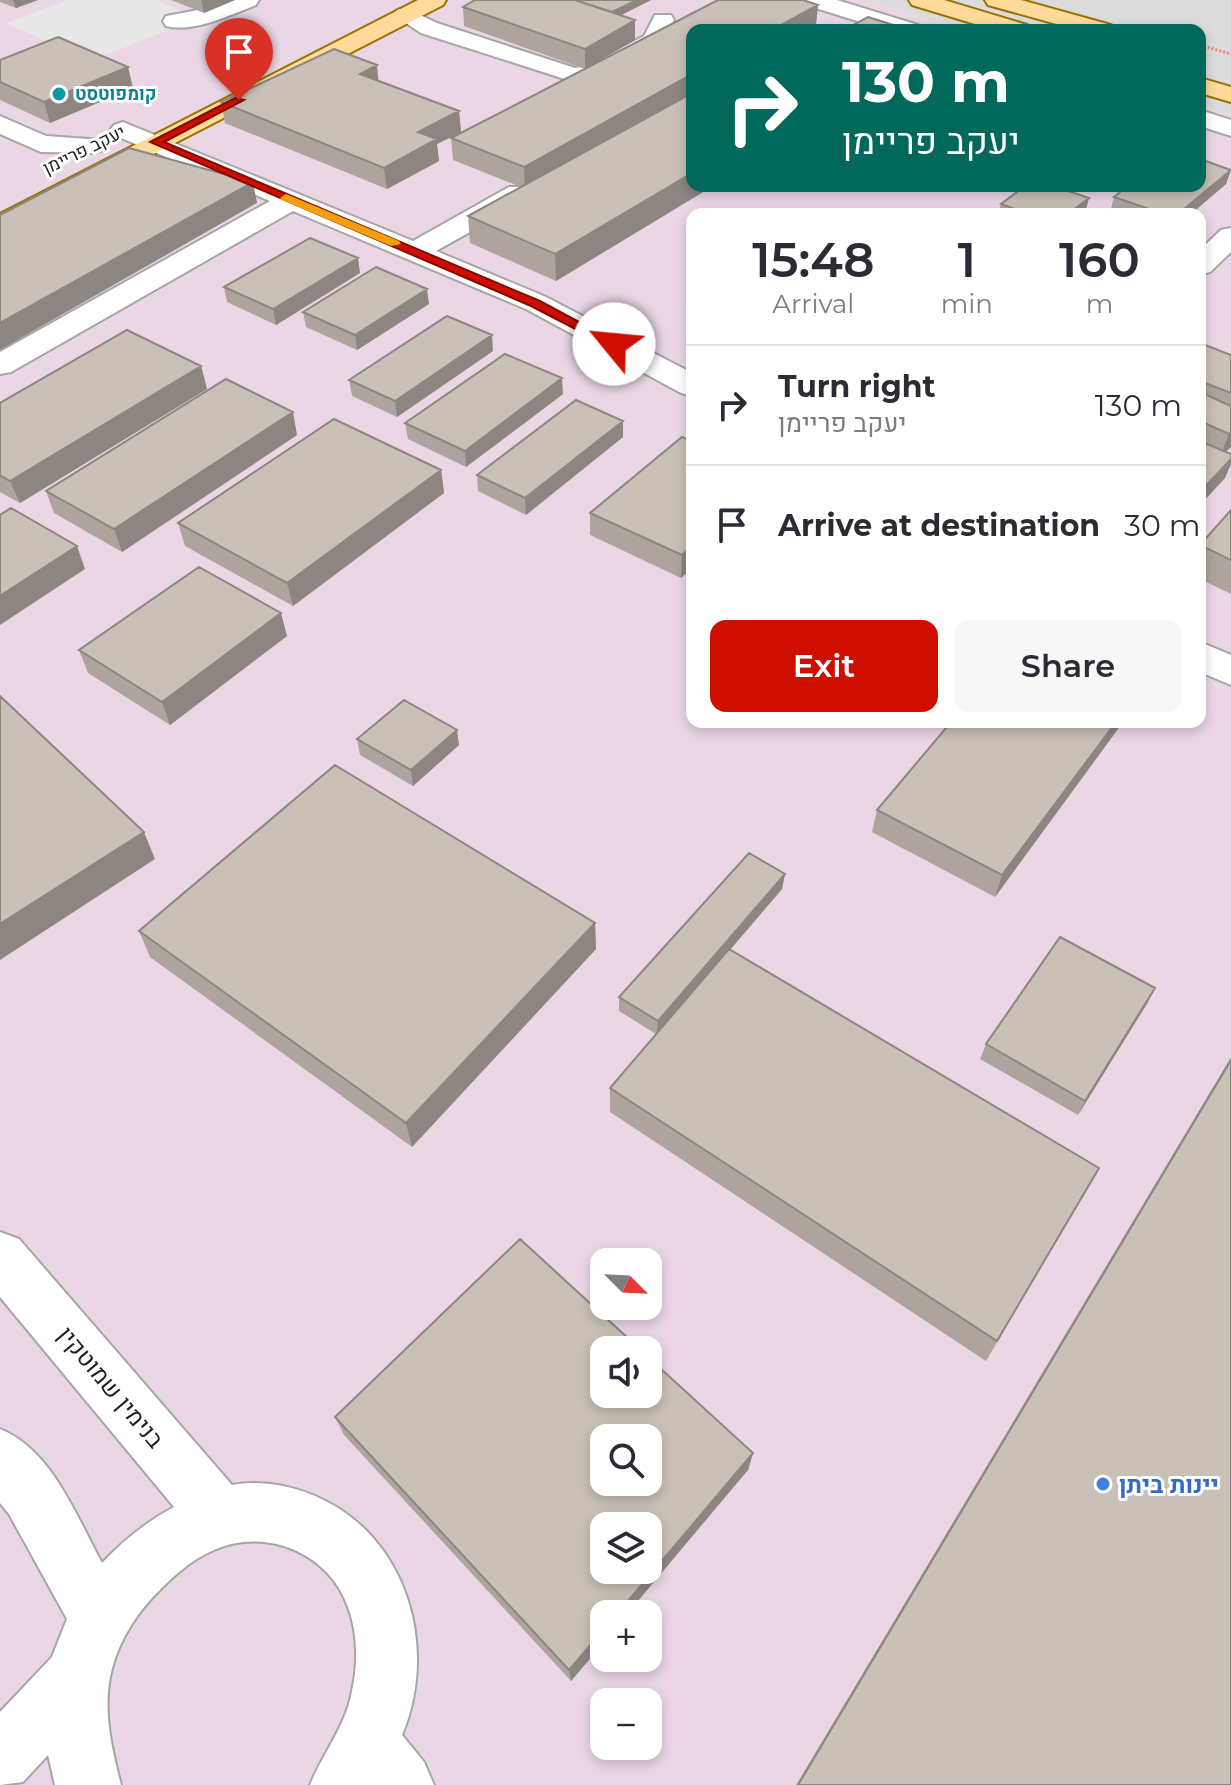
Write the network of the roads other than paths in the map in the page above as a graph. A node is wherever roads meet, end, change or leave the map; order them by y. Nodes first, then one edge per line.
1 (248, 0) edge
2 (435, 0) edge
3 (814, 0) edge
4 (920, 0) edge
5 (996, 0) edge
6 (635, 10) edge
7 (847, 10) junction
8 (405, 15) junction
9 (174, 21) dead end
10 (823, 23) dead end
11 (891, 24) edge
12 (999, 24) edge
13 (1082, 24) edge
14 (1206, 87) edge
15 (1231, 95) edge
16 (0, 124) edge
17 (153, 129) junction
18 (123, 130) joint
19 (94, 145) joint
20 (539, 182) edge
21 (302, 204) junction
22 (0, 225) edge
23 (1231, 236) edge
24 (242, 248) dead end
25 (414, 252) junction
26 (1206, 260) edge
27 (0, 365) edge
28 (686, 383) edge
29 (1206, 658) edge
30 (1231, 672) edge
31 (0, 1257) edge
32 (0, 1458) edge
33 (220, 1517) junction
34 (89, 1647) junction
35 (0, 1759) edge
36 (371, 1772) edge
37 (88, 1785) edge

1 - 9 street
2 - 8 main road, יעקב פריימן
3 - 7 street
4 - 12 main road
5 - 13 main road
6 - 8 street
7 - 10 street
7 - 11 street
8 - 17 main road, יעקב פריימן
14 - 15 main road
16 - 19 street
17 - 18 street
17 - 21 street
17 - 22 main road, יעקב פריימן
18 - 19 main road, יעקב פריימן
20 - 25 street
21 - 24 street
21 - 25 street
21 - 27 street
23 - 26 street
25 - 28 street
29 - 30 street
31 - 33 street, בנימין שמוטקין
32 - 34 street
33 - 34 street
33 - 36 street
34 - 35 street
34 - 37 street

